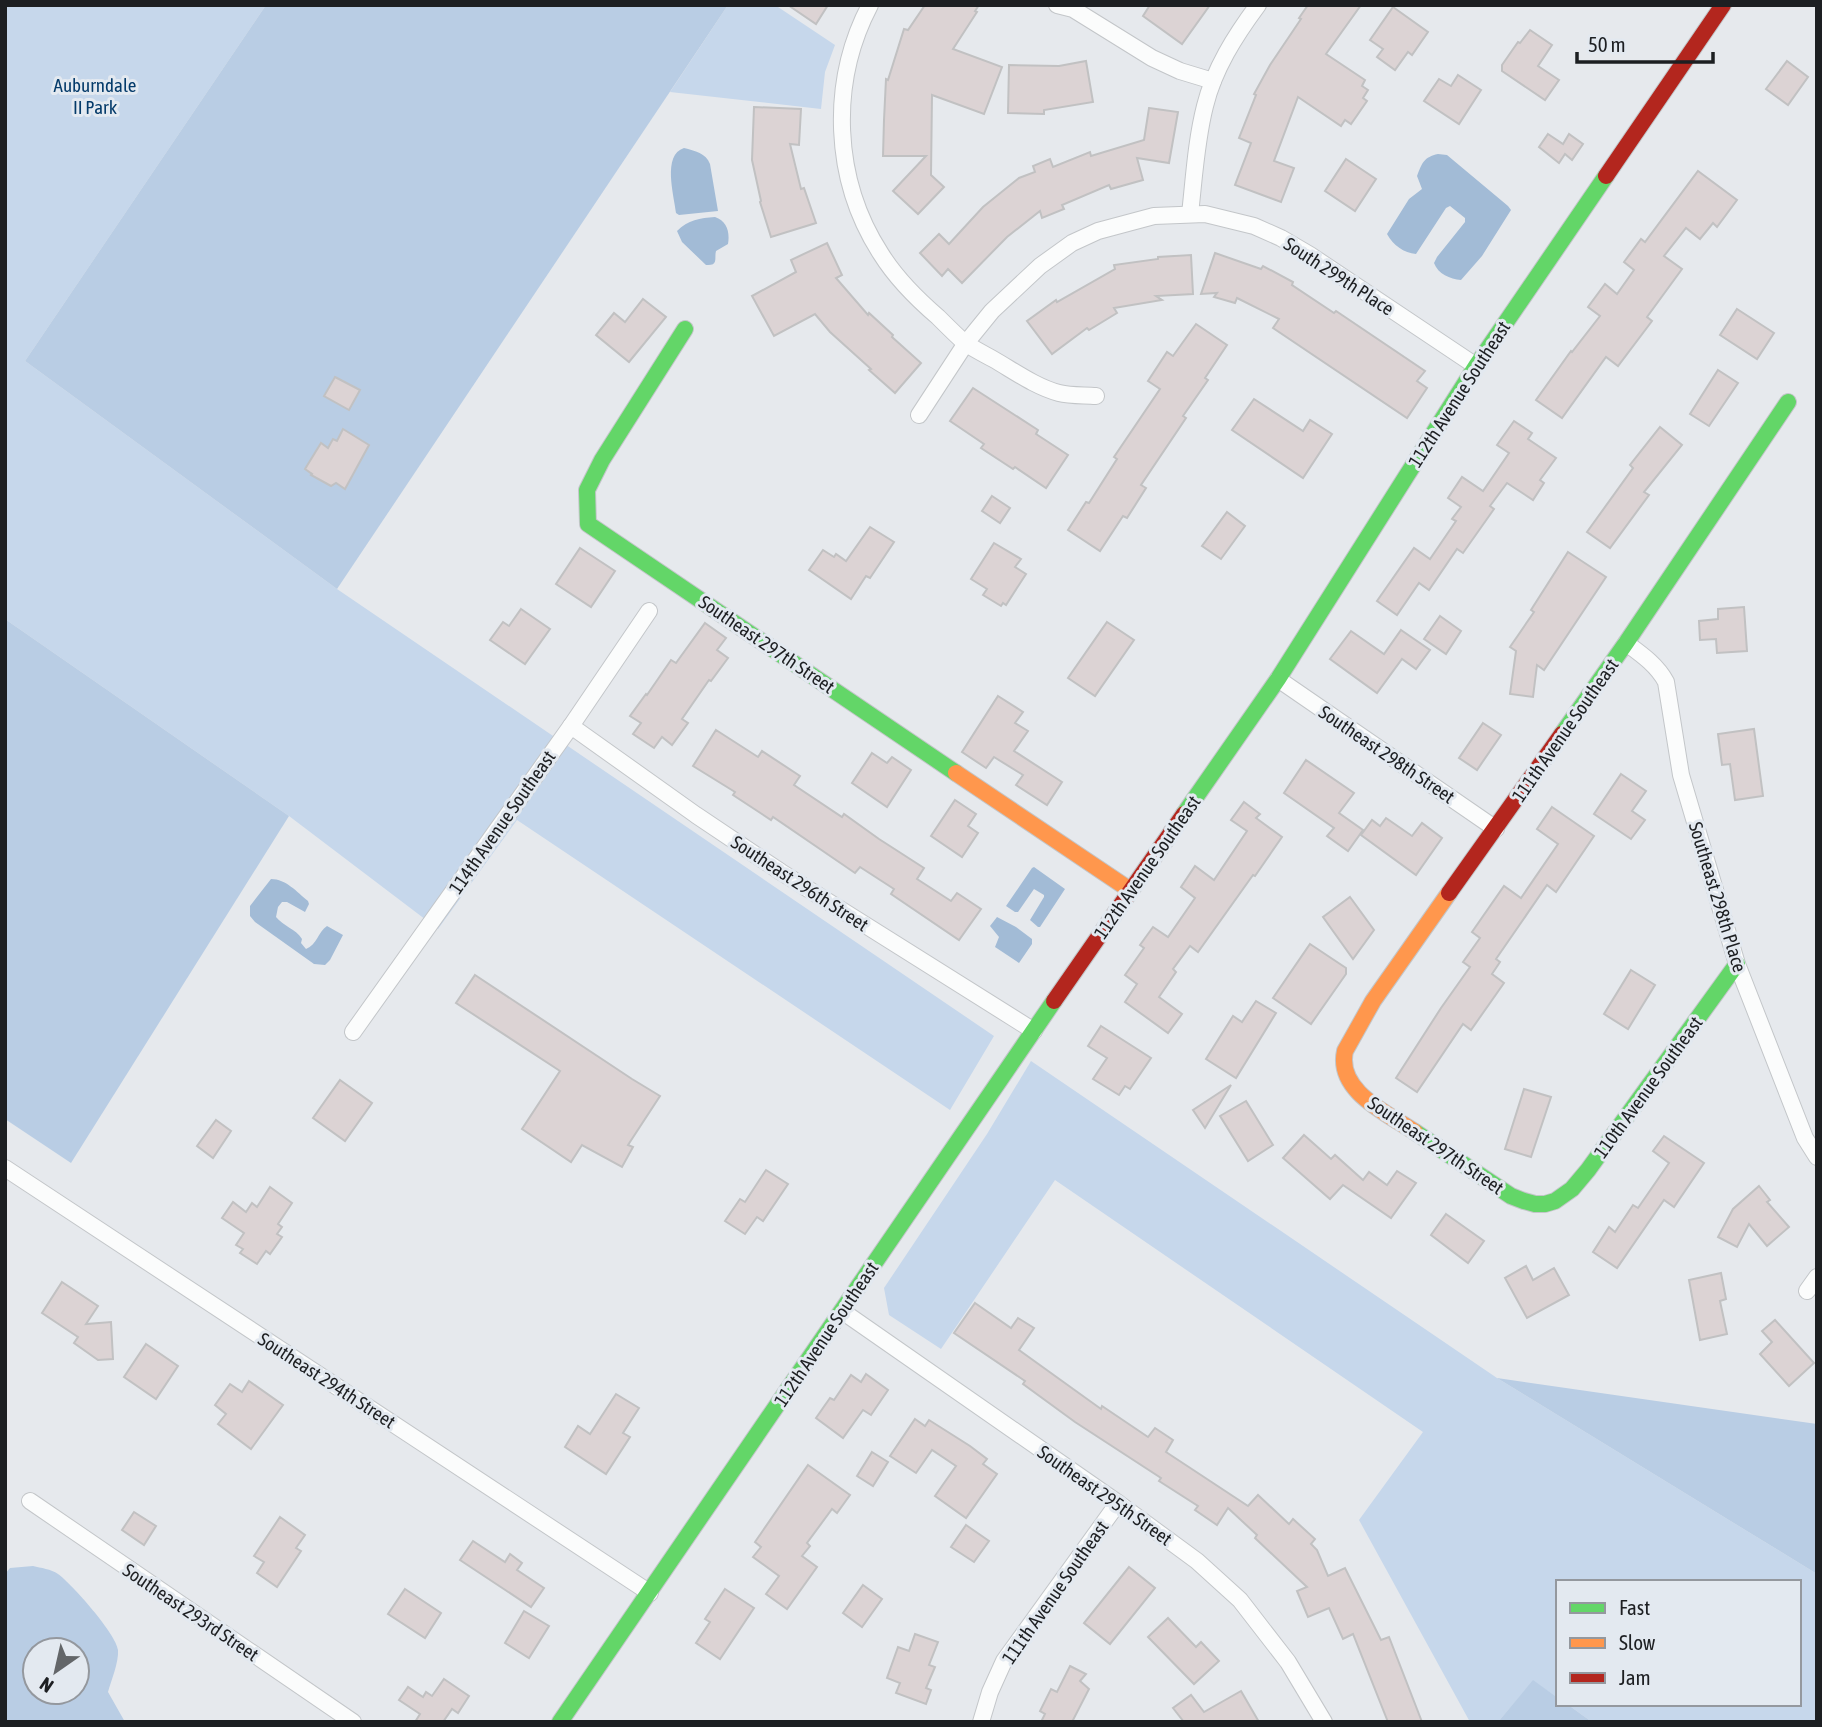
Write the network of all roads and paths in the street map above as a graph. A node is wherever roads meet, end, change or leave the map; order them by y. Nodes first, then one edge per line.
1 (870, 5) edge
2 (1057, 5) edge
3 (1258, 5) edge
4 (1723, 5) edge
5 (1213, 81) junction
6 (1190, 214) junction
7 (685, 329) dead end
8 (966, 343) junction
9 (1476, 366) junction
10 (1096, 396) dead end
11 (1788, 402) dead end
12 (919, 415) dead end
13 (649, 611) dead end
14 (1626, 643) junction
15 (1278, 679) junction
16 (571, 726) junction
17 (1496, 829) junction
18 (1130, 890) junction
19 (1737, 964) junction
20 (1034, 1031) junction
21 (353, 1032) dead end
22 (1343, 1058) joint
23 (1817, 1157) edge
24 (5, 1168) edge
25 (1552, 1203) joint
26 (842, 1311) junction
27 (30, 1502) dead end
28 (1118, 1503) junction
29 (650, 1593) junction
30 (353, 1722) edge
31 (560, 1722) edge
32 (981, 1722) edge
33 (1324, 1722) edge

1 - 8 street
2 - 5 street
3 - 5 street
4 - 9 street, 112th Avenue Southeast
5 - 6 street
6 - 8 street, South 299th Place
6 - 9 street, South 299th Place
7 - 18 street, Southeast 297th Street
8 - 10 street
8 - 12 street, South 299th Place
9 - 15 street, 112th Avenue Southeast
11 - 14 street, 111th Avenue Southeast
13 - 16 street, 114th Avenue Southeast
14 - 17 street, 111th Avenue Southeast
14 - 19 street, Southeast 298th Place
15 - 17 street, Southeast 298th Street
15 - 18 street, 112th Avenue Southeast
16 - 20 street, Southeast 296th Street
16 - 21 street, 114th Avenue Southeast
17 - 22 street, 111th Avenue Southeast
18 - 20 street, 112th Avenue Southeast
19 - 23 street, Southeast 298th Place
19 - 25 street, 110th Avenue Southeast
20 - 26 street, 112th Avenue Southeast
22 - 25 street, Southeast 297th Street
24 - 29 street, Southeast 294th Street
26 - 28 street, Southeast 295th Street
26 - 29 street, 112th Avenue Southeast
27 - 30 street, Southeast 293rd Street
28 - 32 street, 111th Avenue Southeast
28 - 33 street, Southeast 295th Street
29 - 31 street, 112th Avenue Southeast

